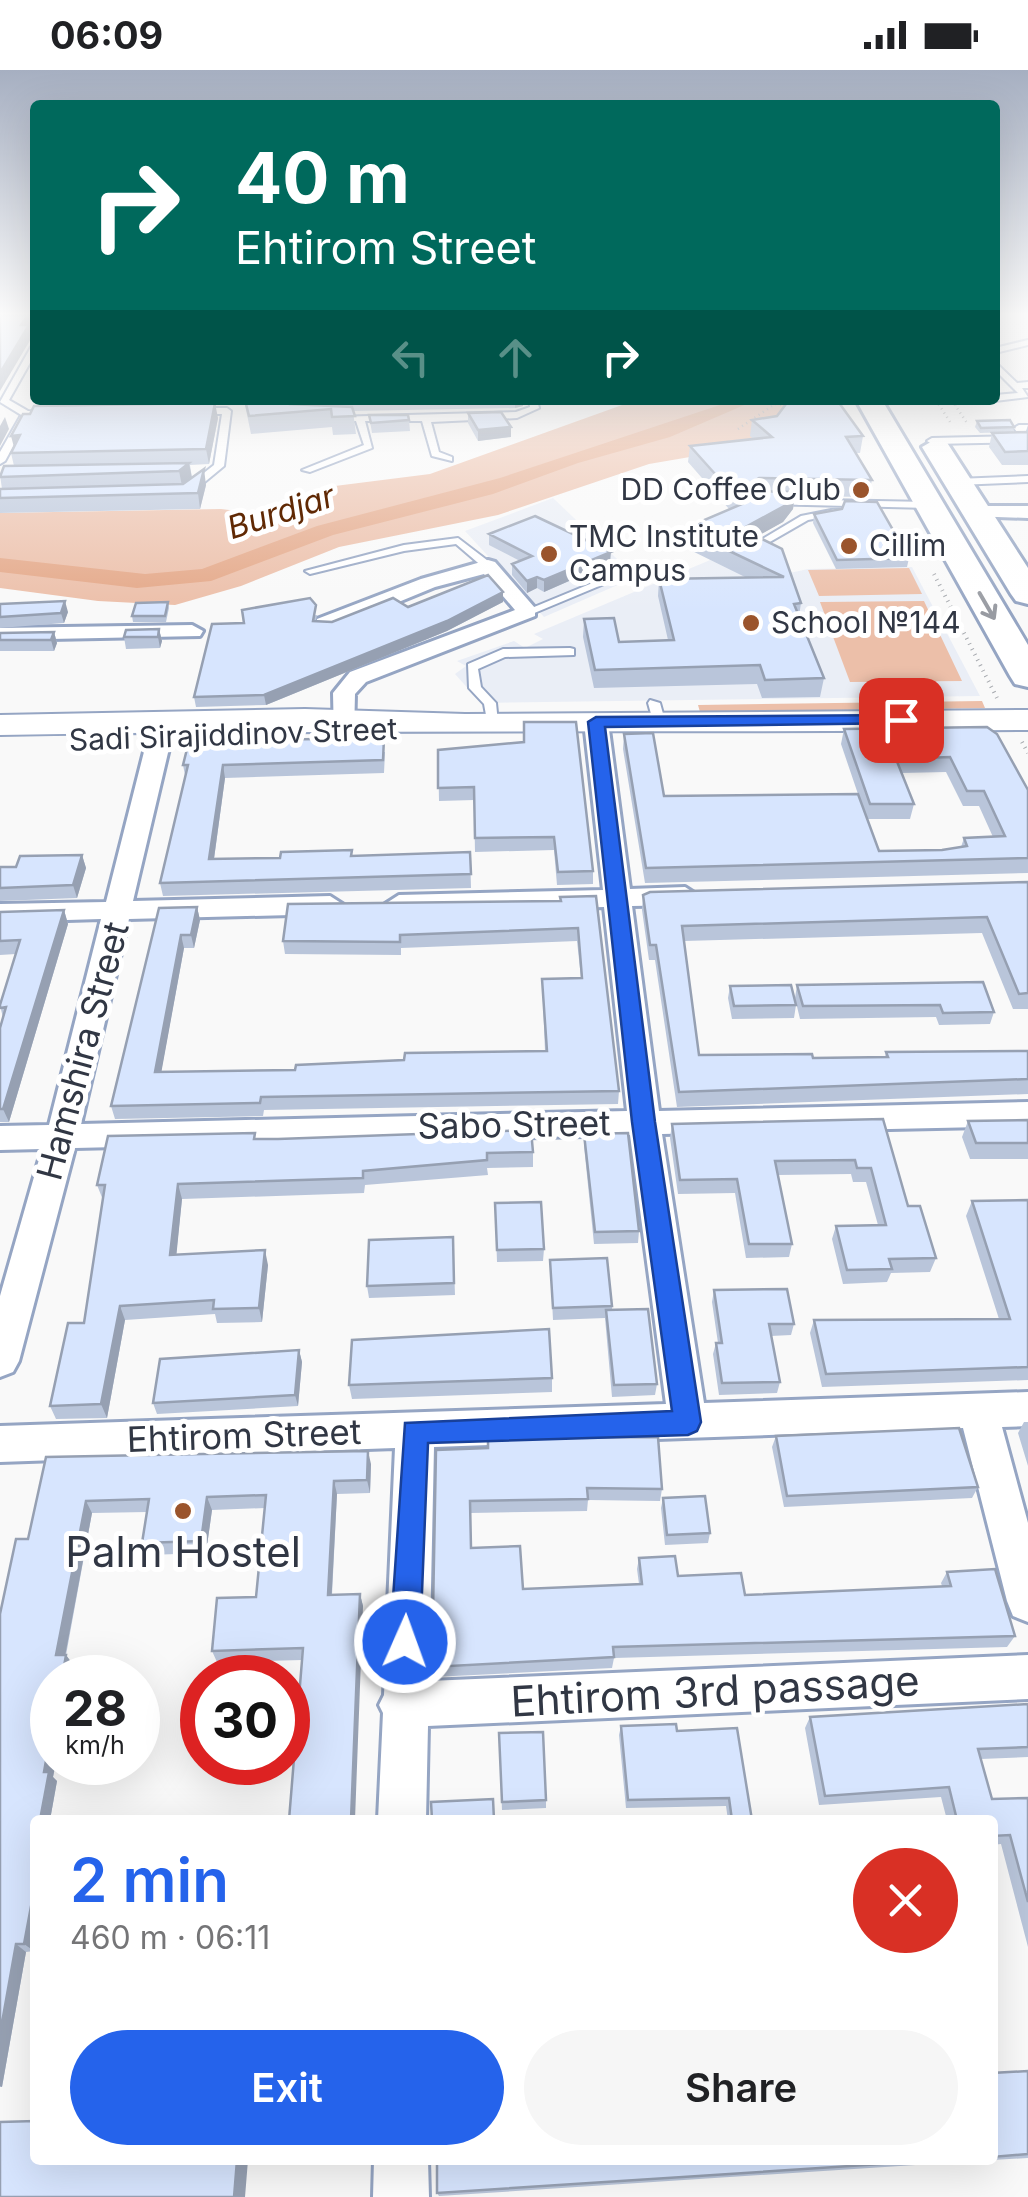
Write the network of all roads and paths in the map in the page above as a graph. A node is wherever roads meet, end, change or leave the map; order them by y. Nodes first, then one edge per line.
1 (26, 414) edge
2 (226, 414) edge
3 (522, 414) edge
4 (760, 414) edge
5 (877, 414) edge
6 (915, 414) dead end
7 (961, 414) edge
8 (327, 418) edge
9 (360, 418) junction
10 (430, 418) junction
11 (968, 425) dead end
12 (1028, 428) edge
13 (738, 429) dead end
14 (932, 442) junction
15 (449, 459) dead end
16 (0, 461) edge
17 (307, 470) dead end
18 (214, 471) junction
19 (194, 472) edge
20 (1028, 480) edge
21 (957, 482) junction
22 (167, 494) edge
23 (758, 502) edge
24 (929, 505) junction
25 (866, 506) junction
26 (976, 512) junction
27 (1028, 512) edge
28 (994, 540) junction
29 (764, 541) edge
30 (938, 550) junction
31 (488, 566) junction
32 (310, 571) dead end
33 (624, 574) dead end
34 (1028, 594) edge
35 (528, 612) junction
36 (325, 624) edge
37 (192, 631) dead end
38 (0, 634) edge
39 (570, 652) dead end
40 (1028, 676) edge
41 (1019, 720) edge
42 (596, 722) junction
43 (478, 724) junction
44 (0, 725) edge
45 (343, 727) junction
46 (160, 740) junction
47 (0, 743) edge
48 (1028, 754) edge
49 (714, 895) edge
50 (616, 899) junction
51 (120, 910) junction
52 (0, 912) edge
53 (1028, 1114) edge
54 (644, 1122) junction
55 (62, 1136) junction
56 (0, 1138) edge
57 (0, 1361) edge
58 (1028, 1409) edge
59 (978, 1411) junction
60 (688, 1422) junction
61 (415, 1431) junction
62 (0, 1444) edge
63 (1028, 1601) edge
64 (1028, 1677) edge
65 (402, 1704) junction
66 (402, 1815) edge
67 (401, 2165) edge
68 (401, 2197) edge

1 - 16 lane
2 - 18 lane
3 - 10 lane
4 - 13 path
5 - 24 main road
6 - 14 main road
7 - 11 path
8 - 9 lane
9 - 10 lane
9 - 17 lane
10 - 15 lane
12 - 14 lane
14 - 21 main road
18 - 19 lane
18 - 22 lane
20 - 21 lane
21 - 26 main road
23 - 25 lane
24 - 25 lane
24 - 30 main road
25 - 29 lane
26 - 27 street
26 - 28 main road
28 - 30 main road
28 - 34 main road
30 -> 40 main road
30 - 41 path
31 - 32 lane
31 - 35 street
31 - 36 street
33 - 35 lane
35 - 45 street
37 - 38 street
39 - 43 lane
41 - 42 street, Sadi Sirajiddinov Street
41 - 48 path
42 - 43 street, Sadi Sirajiddinov Street
42 - 50 street
43 - 45 street, Sadi Sirajiddinov Street
44 - 45 street, Sadi Sirajiddinov Street
45 - 46 street, Sadi Sirajiddinov Street
46 - 47 street, Sadi Sirajiddinov Street
46 - 51 street, Hamshira Street
49 - 50 street
50 - 51 street
50 - 54 street
51 - 52 street
51 - 55 street, Hamshira Street
53 - 54 street, Sabo Street
54 - 55 street, Sabo Street
54 - 60 street
55 - 56 street, Sabo Street
55 - 57 street, Hamshira Street
58 - 59 street, Ehtirom Street
59 - 60 street, Ehtirom Street
59 - 63 street
60 - 61 street, Ehtirom Street
61 - 62 street, Ehtirom Street
61 - 65 street
64 - 65 street, Ehtirom 3rd passage
65 - 66 street
67 - 68 street

